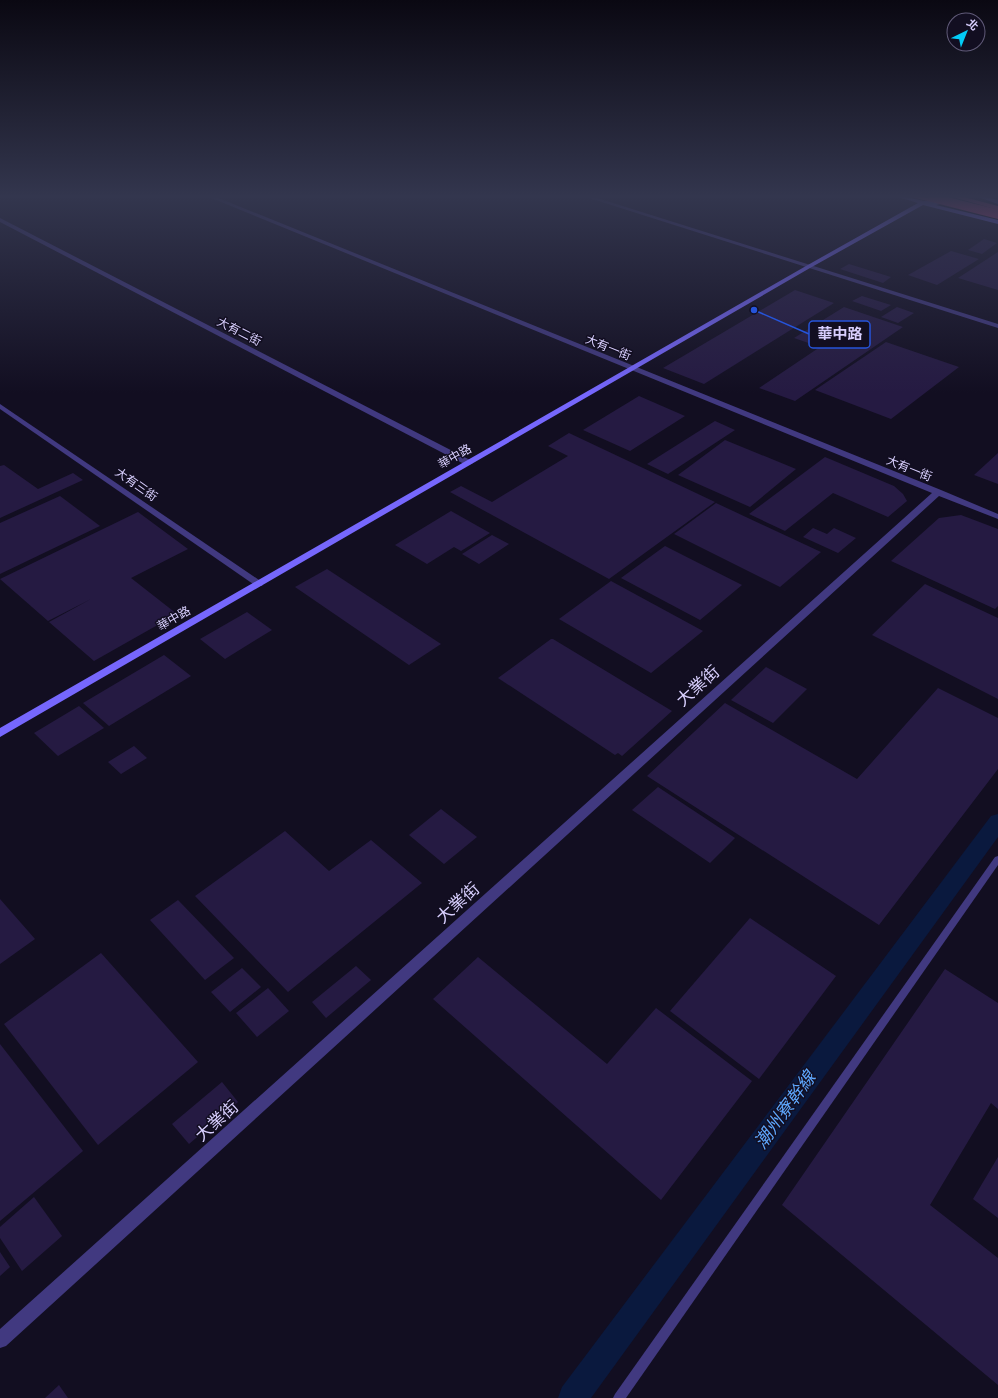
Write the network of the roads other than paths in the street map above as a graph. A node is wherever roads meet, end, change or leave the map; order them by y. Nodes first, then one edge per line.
1 (82, 262) edge
2 (370, 262) edge
3 (793, 262) edge
4 (816, 262) edge
5 (808, 267) junction
6 (998, 326) edge
7 (631, 369) junction
8 (0, 406) edge
9 (469, 463) junction
10 (938, 492) junction
11 (998, 517) edge
12 (259, 584) junction
13 (0, 733) edge
14 (998, 859) edge
15 (0, 1340) edge
16 (619, 1398) edge

1 - 9 street, 大有二街
2 - 7 street, 大有一街
3 - 5 street
4 - 5 street, 華中路
5 - 6 street
5 - 7 street, 華中路
7 - 9 street, 華中路
7 - 10 street, 大有一街
8 - 12 street, 大有三街
9 - 12 street, 華中路
10 - 11 street, 大有一街
10 - 15 street, 大業街
12 - 13 street, 華中路
14 - 16 lane

